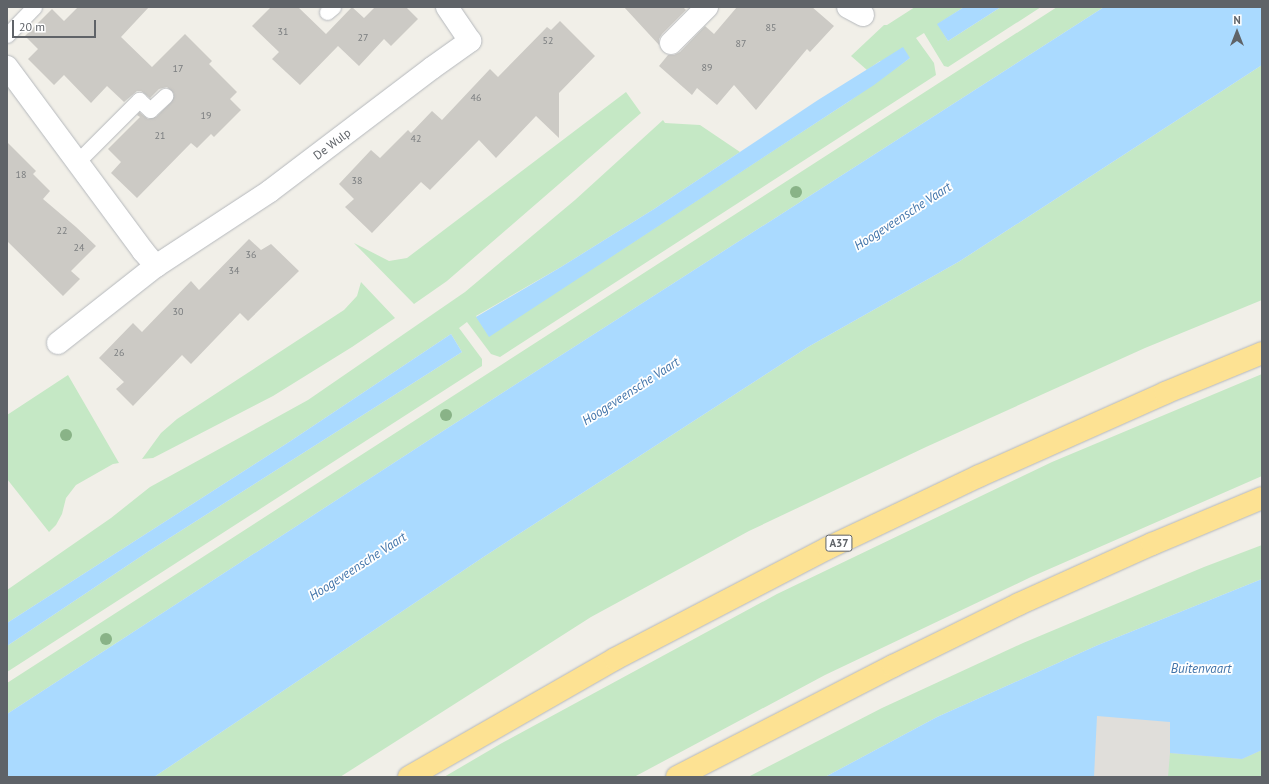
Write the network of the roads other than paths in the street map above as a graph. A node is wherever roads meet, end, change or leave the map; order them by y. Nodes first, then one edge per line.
1 (34, 7) edge
2 (447, 7) edge
3 (707, 7) edge
4 (7, 35) edge
5 (671, 43) dead end
6 (7, 67) edge
7 (165, 96) dead end
8 (77, 162) junction
9 (156, 266) junction
10 (58, 343) dead end
11 (1262, 353) edge
12 (1262, 498) edge
13 (408, 777) edge
14 (677, 777) edge

1 - 4 lane
2 - 9 street, De Wulp
3 - 5 street
6 - 8 street
7 - 8 lane
8 - 9 street
9 - 10 street, De Wulp
11 - 13 highway, A37
12 - 14 highway

